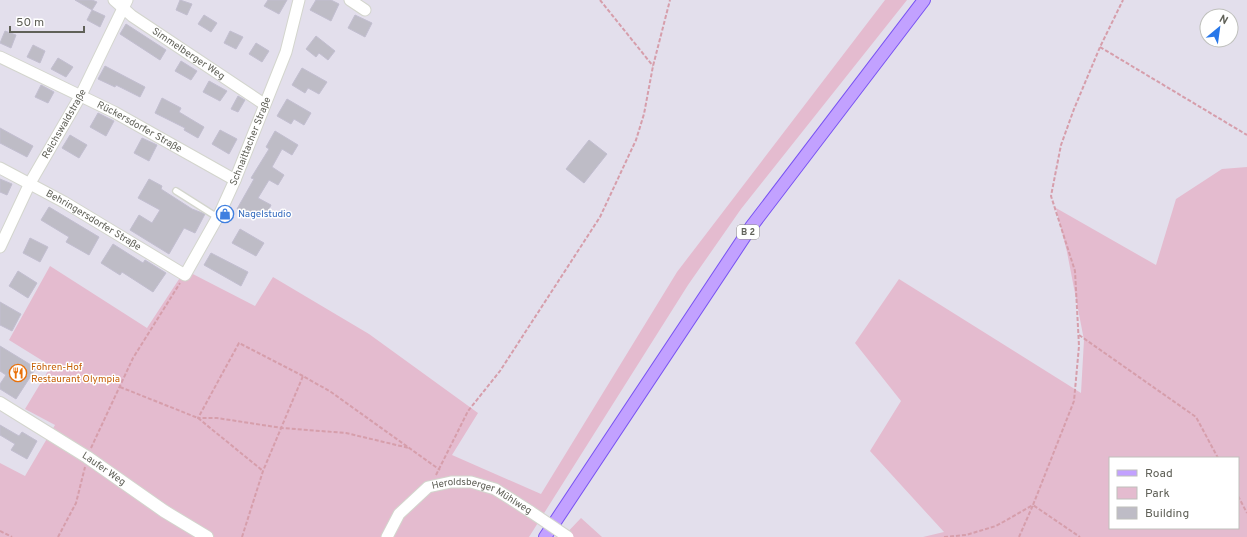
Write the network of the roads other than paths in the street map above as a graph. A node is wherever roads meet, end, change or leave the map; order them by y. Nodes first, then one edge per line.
1 (299, 0) edge
2 (924, 0) edge
3 (352, 1) edge
4 (122, 2) edge
5 (365, 10) dead end
6 (0, 57) edge
7 (81, 95) junction
8 (264, 104) junction
9 (0, 168) edge
10 (235, 180) junction
11 (30, 183) junction
12 (176, 191) dead end
13 (217, 217) junction
14 (0, 247) edge
15 (185, 275) joint
16 (0, 403) edge
17 (207, 537) edge
18 (387, 537) edge
19 (545, 537) edge
20 (568, 537) edge

1 - 8 street, Schnaittacher Straße
2 - 19 main road, B 2
3 - 5 street
4 - 7 street, Reichswaldstraße
4 - 8 street, Simmelberger Weg
6 - 7 street, Rückersdorfer Straße
7 - 10 street, Rückersdorfer Straße
7 - 11 street, Reichswaldstraße
8 - 10 street, Schnaittacher Straße
9 - 11 street, Behringersdorfer Straße
10 - 13 street, Schnaittacher Straße
11 - 14 street, Reichswaldstraße
11 - 15 street, Behringersdorfer Straße
12 - 13 lane
13 - 15 street, Schnaittacher Straße
16 - 17 street, Laufer Weg
18 - 20 street, Heroldsberger Mühlweg, bridge

